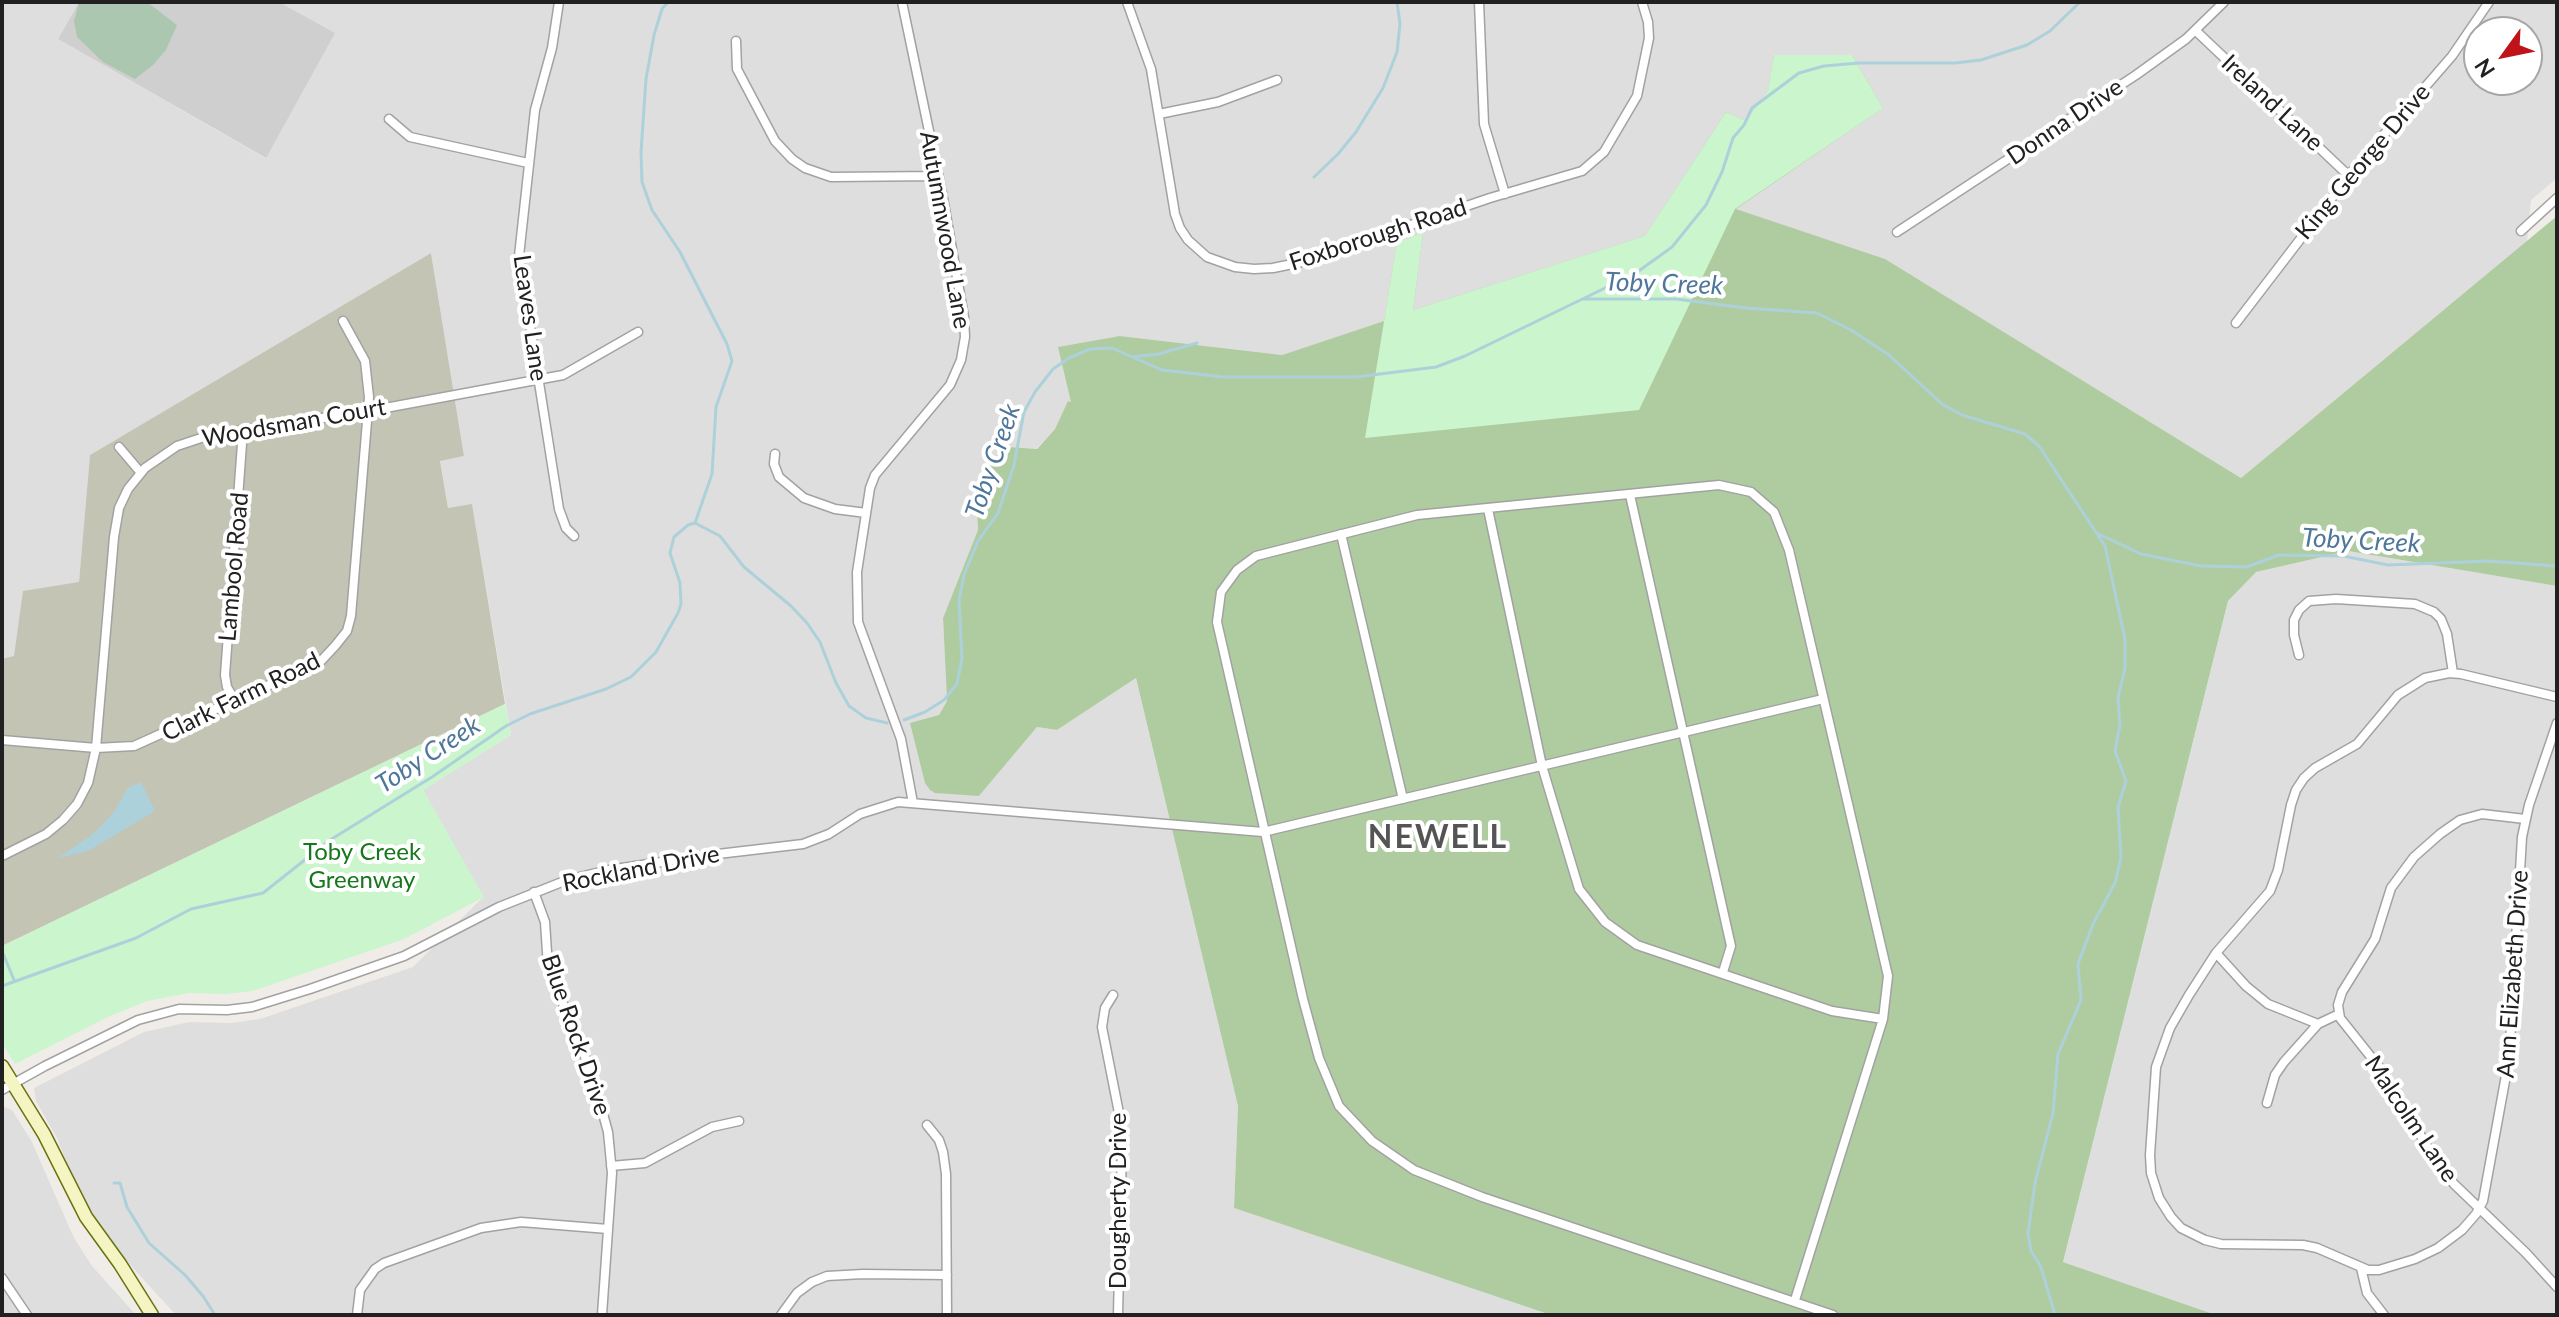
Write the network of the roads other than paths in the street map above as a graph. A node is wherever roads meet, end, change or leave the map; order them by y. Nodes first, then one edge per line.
1 (559, 2) edge
2 (902, 2) edge
3 (1127, 2) edge
4 (1479, 2) edge
5 (1642, 2) edge
6 (2224, 2) edge
7 (2489, 2) edge
8 (2196, 31) junction
9 (736, 41) dead end
10 (1277, 80) dead end
11 (1159, 114) junction
12 (389, 119) dead end
13 (528, 163) junction
14 (938, 176) junction
15 (2349, 176) junction
16 (1505, 194) junction
17 (2557, 198) edge
18 (2521, 231) dead end
19 (1897, 232) dead end
20 (343, 321) dead end
21 (2236, 323) dead end
22 (638, 332) dead end
23 (538, 381) junction
24 (369, 411) junction
25 (243, 430) junction
26 (119, 447) dead end
27 (775, 454) dead end
28 (141, 473) junction
29 (1630, 495) junction
30 (1488, 509) junction
31 (866, 513) junction
32 (1341, 534) junction
33 (574, 536) dead end
34 (2299, 655) dead end
35 (2453, 673) junction
36 (2557, 697) edge
37 (1823, 699) junction
38 (236, 702) junction
39 (2557, 723) edge
40 (1684, 732) junction
41 (2, 740) edge
42 (96, 748) junction
43 (1542, 766) junction
44 (1403, 799) junction
45 (913, 803) junction
46 (2525, 819) junction
47 (1263, 832) junction
48 (2, 856) edge
49 (534, 892) junction
50 (2216, 953) junction
51 (1723, 972) junction
52 (1113, 995) dead end
53 (2339, 1014) junction
54 (1883, 1019) junction
55 (2318, 1024) junction
56 (2, 1066) edge
57 (8, 1087) edge
58 (2267, 1103) dead end
59 (739, 1121) dead end
60 (927, 1125) dead end
61 (611, 1166) junction
62 (2479, 1209) junction
63 (608, 1229) junction
64 (2361, 1268) junction
65 (947, 1275) junction
66 (2, 1278) edge
67 (2557, 1287) edge
68 (1795, 1300) junction
69 (27, 1315) edge
70 (152, 1315) edge
71 (357, 1315) edge
72 (602, 1315) edge
73 (781, 1315) edge
74 (947, 1315) edge
75 (1118, 1315) edge
76 (1833, 1315) edge
77 (2384, 1315) edge

1 - 13 street, Leaves Lane
2 - 14 street, Autumnwood Lane
3 - 11 street, Foxborough Road
4 - 16 street
5 - 16 street, Foxborough Road
6 - 8 street, Donna Drive
7 - 15 street, King George Drive
8 - 15 street, Ireland Lane
8 - 19 street, Donna Drive
9 - 14 street
10 - 11 street
11 - 16 street, Foxborough Road
12 - 13 street
13 - 23 street, Leaves Lane
14 - 31 street, Autumnwood Lane
15 - 21 street, King George Drive
17 - 18 street
20 - 24 street, Clark Farm Road
22 - 23 street, Woodsman Court
23 - 24 street, Woodsman Court
23 - 33 street, Leaves Lane
24 - 25 street, Woodsman Court
24 - 38 street, Clark Farm Road
25 - 28 street, Woodsman Court
25 - 38 street, Lambool Road
26 - 28 street
27 - 31 street
28 - 42 street, Woodsman Court
29 - 30 street
29 - 37 street
29 - 40 street
30 - 32 street
30 - 43 street
31 - 45 street, Autumnwood Lane
32 - 44 street
32 - 47 street
34 - 35 street
35 - 36 street
35 - 50 street
37 - 40 street, Rockland Drive
37 - 54 street
38 - 42 street, Clark Farm Road
39 - 46 street, Ann Elizabeth Drive
40 - 43 street, Rockland Drive
40 - 51 street
41 - 42 street, Clark Farm Road
42 - 48 street, Woodsman Court
43 - 44 street, Rockland Drive
43 - 51 street
44 - 47 street, Rockland Drive
45 - 47 street, Rockland Drive
45 - 49 street, Rockland Drive
46 - 53 street
46 - 62 street, Ann Elizabeth Drive
47 - 68 street
49 - 57 street, Rockland Drive
49 - 61 street, Blue Rock Drive
50 - 55 street
50 - 64 street
51 - 54 street
52 - 75 street, Dougherty Drive
53 - 55 street
53 - 62 street, Malcolm Lane
54 - 68 street
55 - 58 street
56 - 57 street
57 - 70 street
59 - 61 street
60 - 65 street
61 - 63 street, Blue Rock Drive
62 - 64 street, Ann Elizabeth Drive
62 - 67 street, Malcolm Lane
63 - 71 street
63 - 72 street, Blue Rock Drive
64 - 77 street
65 - 73 street
65 - 74 street
66 - 69 street
68 - 76 street

